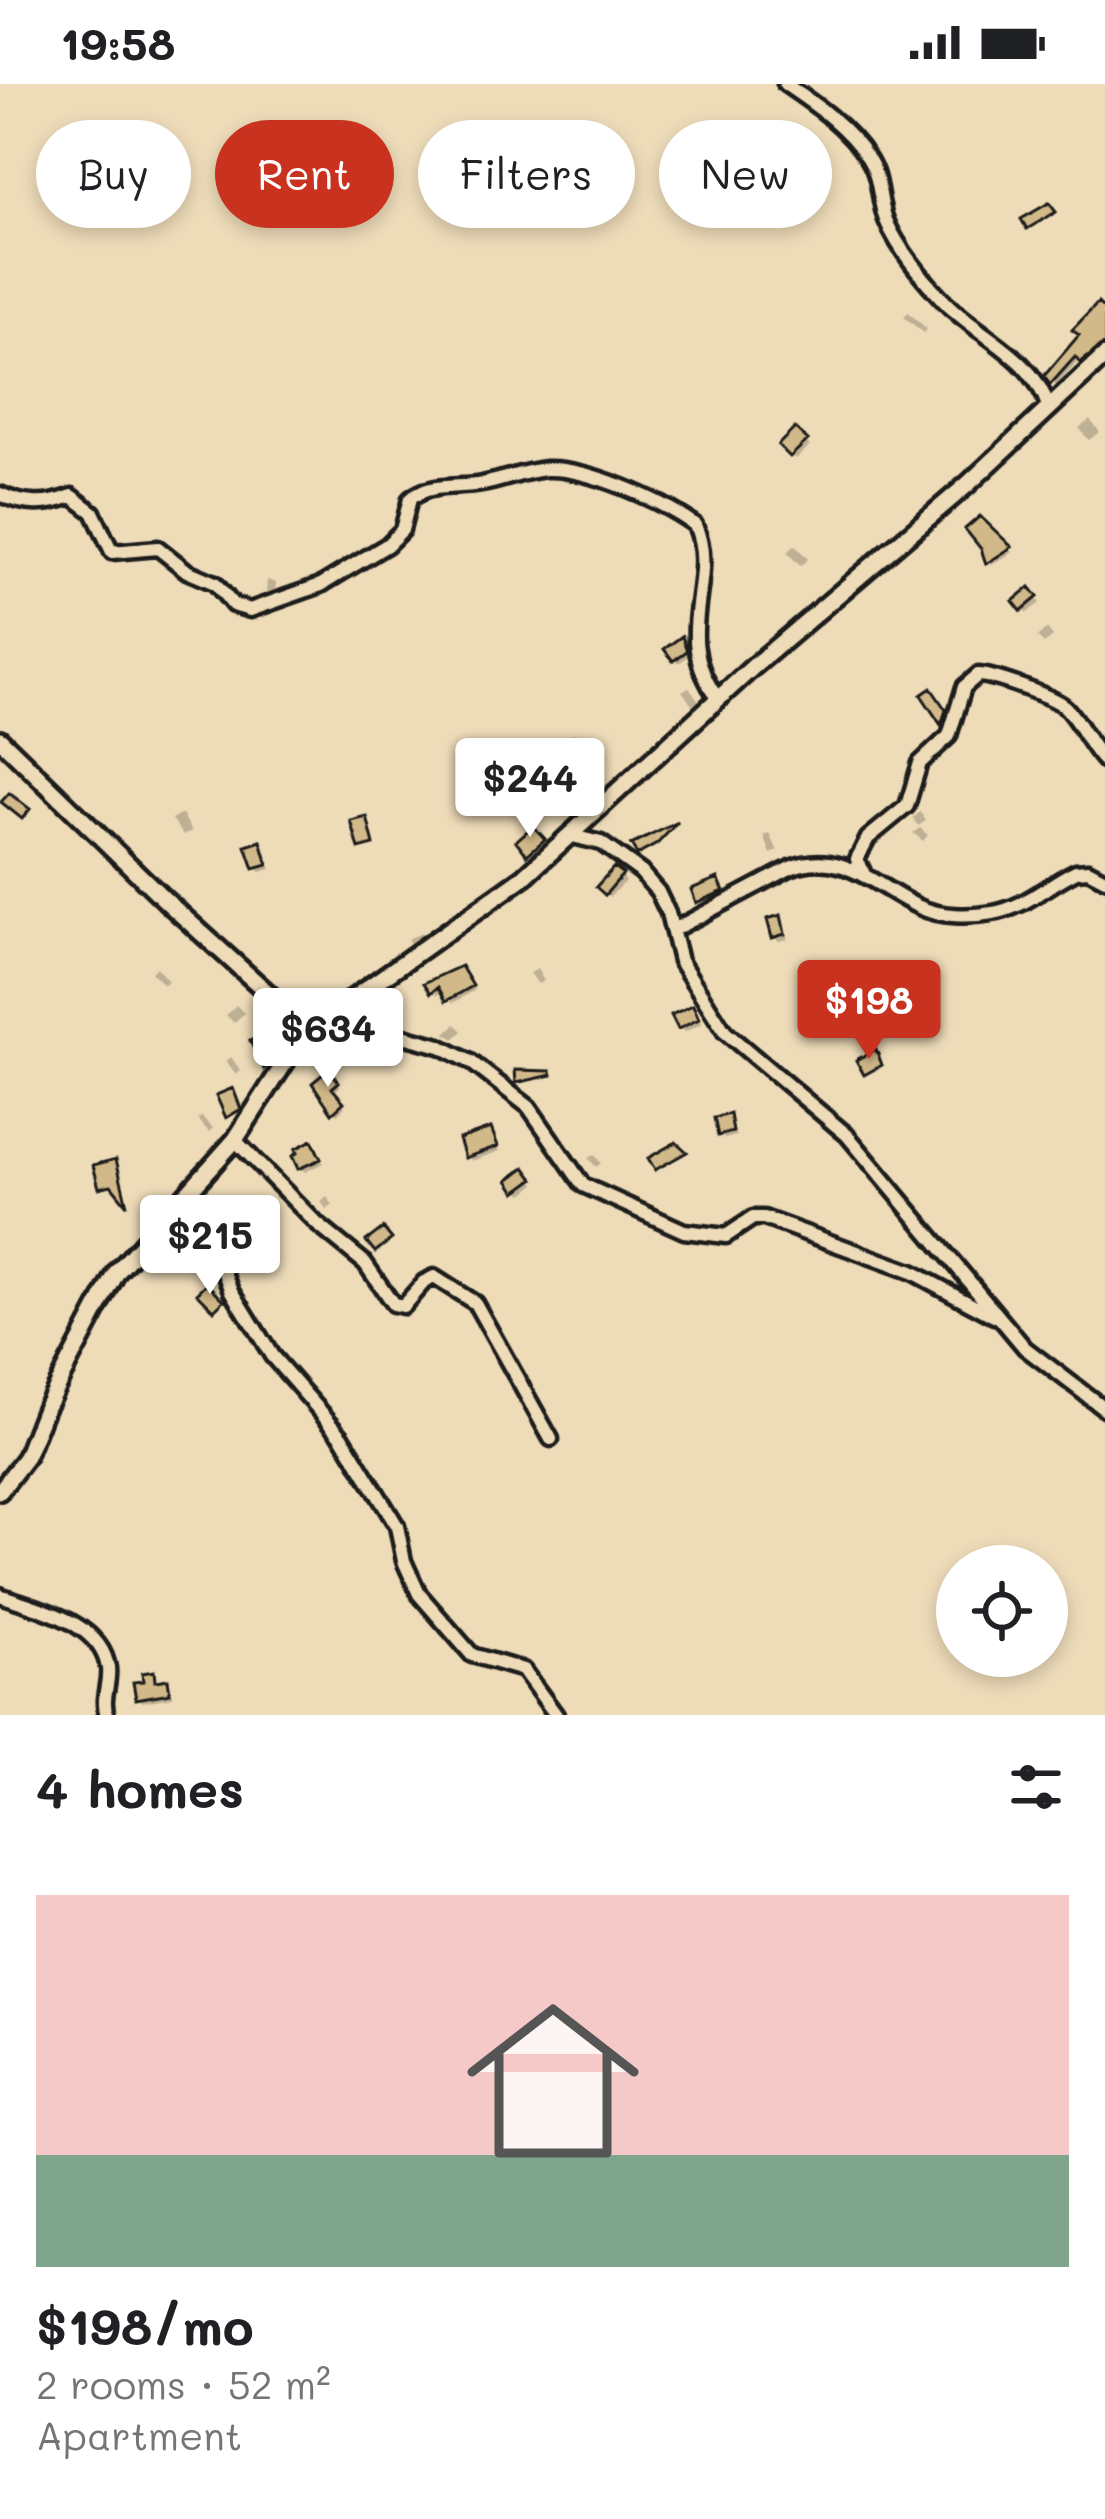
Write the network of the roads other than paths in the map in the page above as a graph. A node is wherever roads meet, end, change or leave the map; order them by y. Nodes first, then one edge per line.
1 (785, 84) edge
2 (1105, 356) edge
3 (1048, 406) junction
4 (0, 494) edge
5 (718, 699) junction
6 (0, 740) edge
7 (1105, 762) edge
8 (568, 835) junction
9 (863, 873) junction
10 (1105, 879) edge
11 (673, 930) junction
12 (304, 1033) junction
13 (235, 1140) junction
14 (170, 1217) junction
15 (995, 1317) junction
16 (1105, 1409) edge
17 (551, 1439) dead end
18 (0, 1491) edge
19 (0, 1595) edge
20 (106, 1715) edge
21 (556, 1715) edge

1 - 3 street
2 - 3 street
3 - 5 street
4 - 5 street
5 - 8 street
6 - 12 street
7 - 9 street
8 - 11 street
8 - 12 street
9 - 10 street
9 - 11 street
11 - 15 street
12 - 13 street
12 - 15 street
13 - 14 street
13 - 17 street
14 - 18 street
14 - 21 street
15 - 16 street
19 - 20 street

